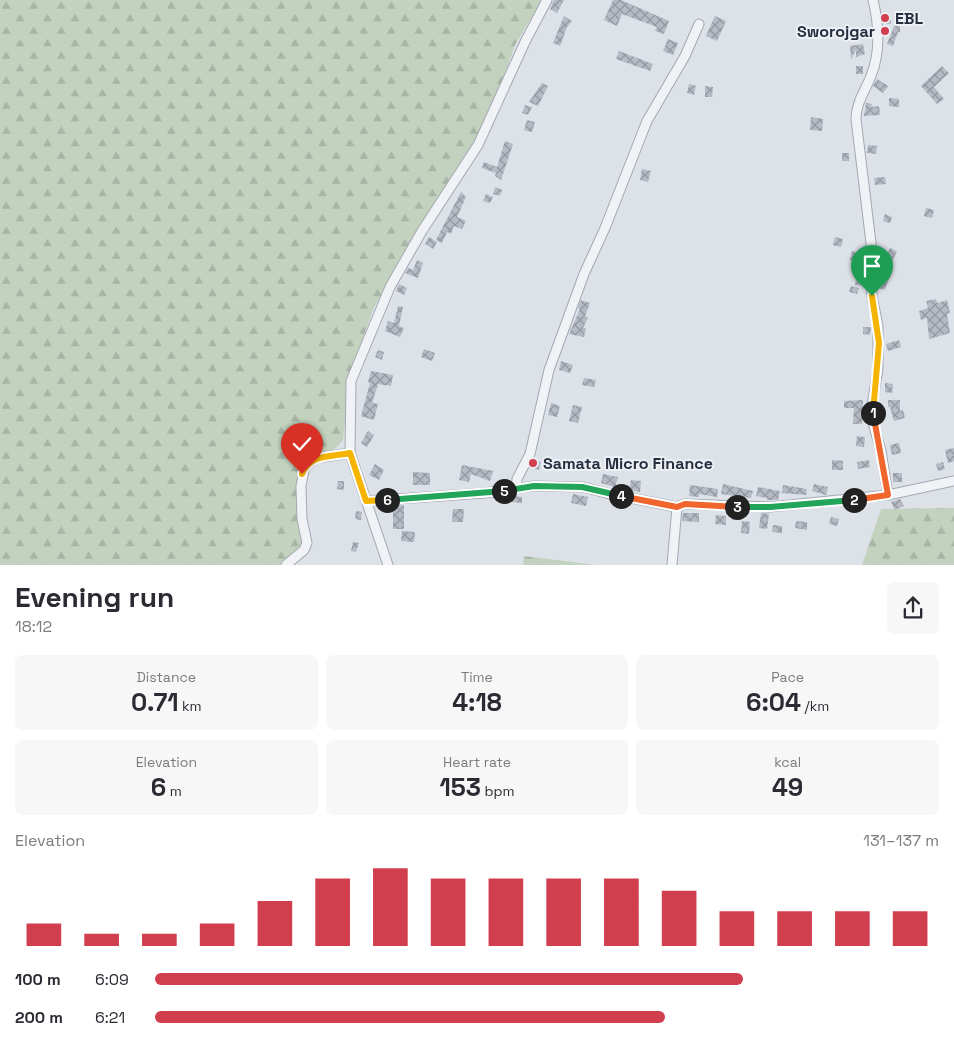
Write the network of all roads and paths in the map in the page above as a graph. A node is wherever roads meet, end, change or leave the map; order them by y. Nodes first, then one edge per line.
1 (547, 0) edge
2 (873, 0) edge
3 (699, 24) dead end
4 (350, 453) junction
5 (954, 482) edge
6 (516, 489) junction
7 (888, 495) junction
8 (366, 501) junction
9 (677, 507) junction
10 (286, 565) edge
11 (388, 565) edge
12 (672, 565) edge

1 - 4 street
2 - 7 street
3 - 6 street
4 - 8 street
4 - 10 street
5 - 7 street
6 - 8 street
6 - 9 street
7 - 9 street
8 - 11 street
9 - 12 street

